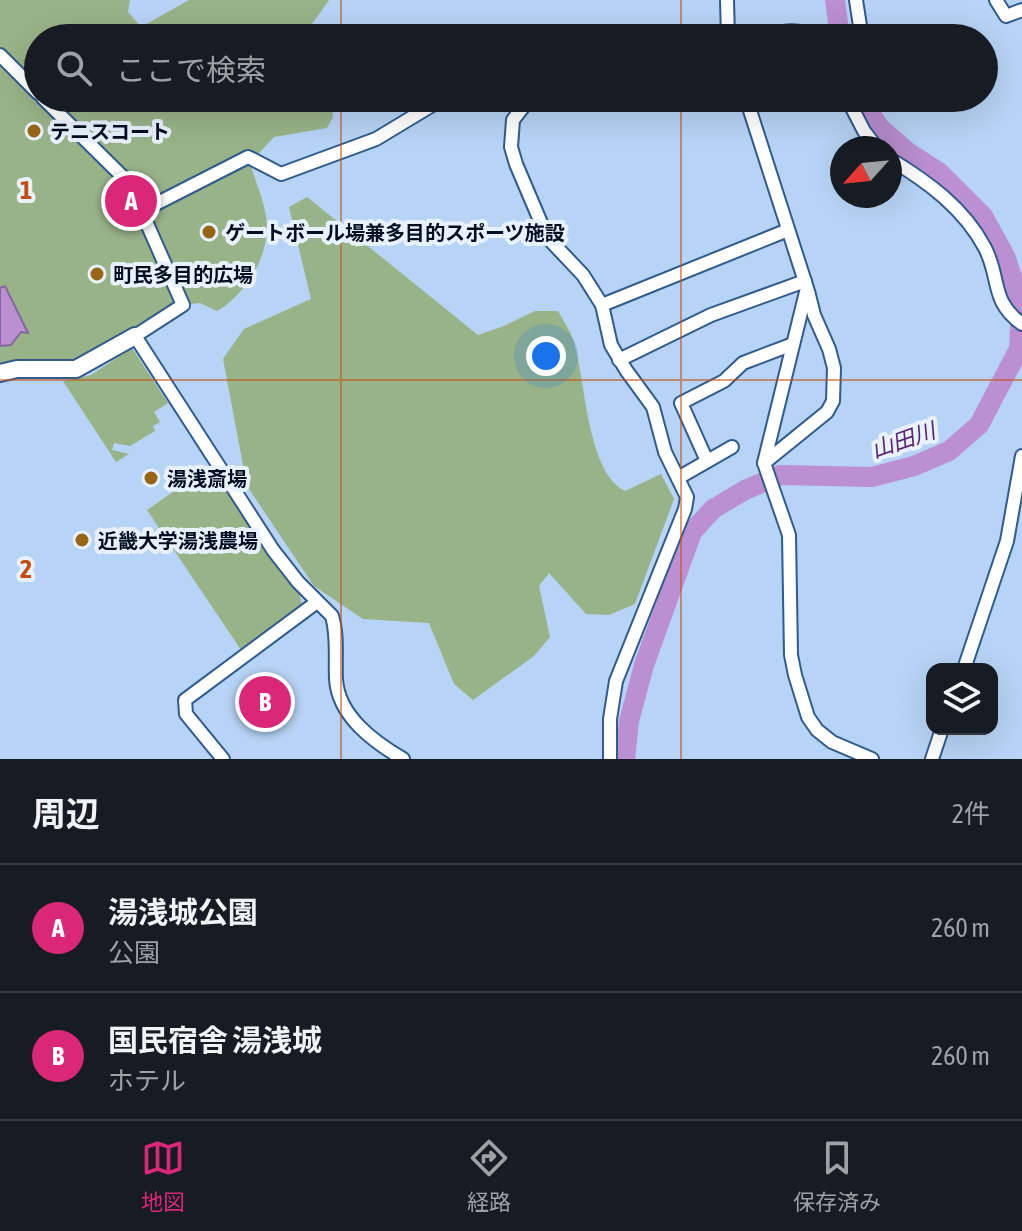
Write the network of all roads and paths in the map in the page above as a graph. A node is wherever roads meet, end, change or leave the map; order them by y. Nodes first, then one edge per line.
1 (727, 0) edge
2 (856, 0) edge
3 (996, 0) edge
4 (1022, 10) edge
5 (728, 24) edge
6 (860, 24) edge
7 (0, 55) edge
8 (13, 69) junction
9 (0, 77) edge
10 (24, 80) edge
11 (57, 112) edge
12 (421, 112) edge
13 (519, 112) edge
14 (750, 112) edge
15 (854, 112) edge
16 (868, 136) edge
17 (902, 167) edge
18 (142, 211) junction
19 (788, 230) junction
20 (806, 284) junction
21 (602, 305) junction
22 (1022, 324) edge
23 (135, 336) junction
24 (793, 344) junction
25 (619, 360) junction
26 (0, 373) edge
27 (732, 447) dead end
28 (1022, 456) edge
29 (707, 461) junction
30 (764, 464) junction
31 (678, 478) junction
32 (1007, 541) junction
33 (1022, 544) edge
34 (317, 602) junction
35 (966, 663) edge
36 (940, 735) edge
37 (223, 759) edge
38 (403, 759) edge
39 (610, 759) edge
40 (872, 759) edge
41 (932, 759) edge

1 - 5 street
2 - 6 street
3 - 4 street
7 - 8 street
8 - 9 street
8 - 10 street
11 - 18 street
12 - 18 street
13 - 21 street
14 - 19 street
15 - 16 street
17 - 22 street
18 - 23 street
19 - 20 street
19 - 21 street
20 - 24 street
20 - 25 street
20 - 30 street
21 - 25 street
23 - 26 street
23 - 34 street
24 - 29 street
24 - 30 street
25 - 31 street
27 - 29 street
28 - 32 street
29 - 31 street
30 - 40 street
31 - 39 street
32 - 33 street
32 - 35 street
34 - 37 street
34 - 38 street
36 - 41 street

